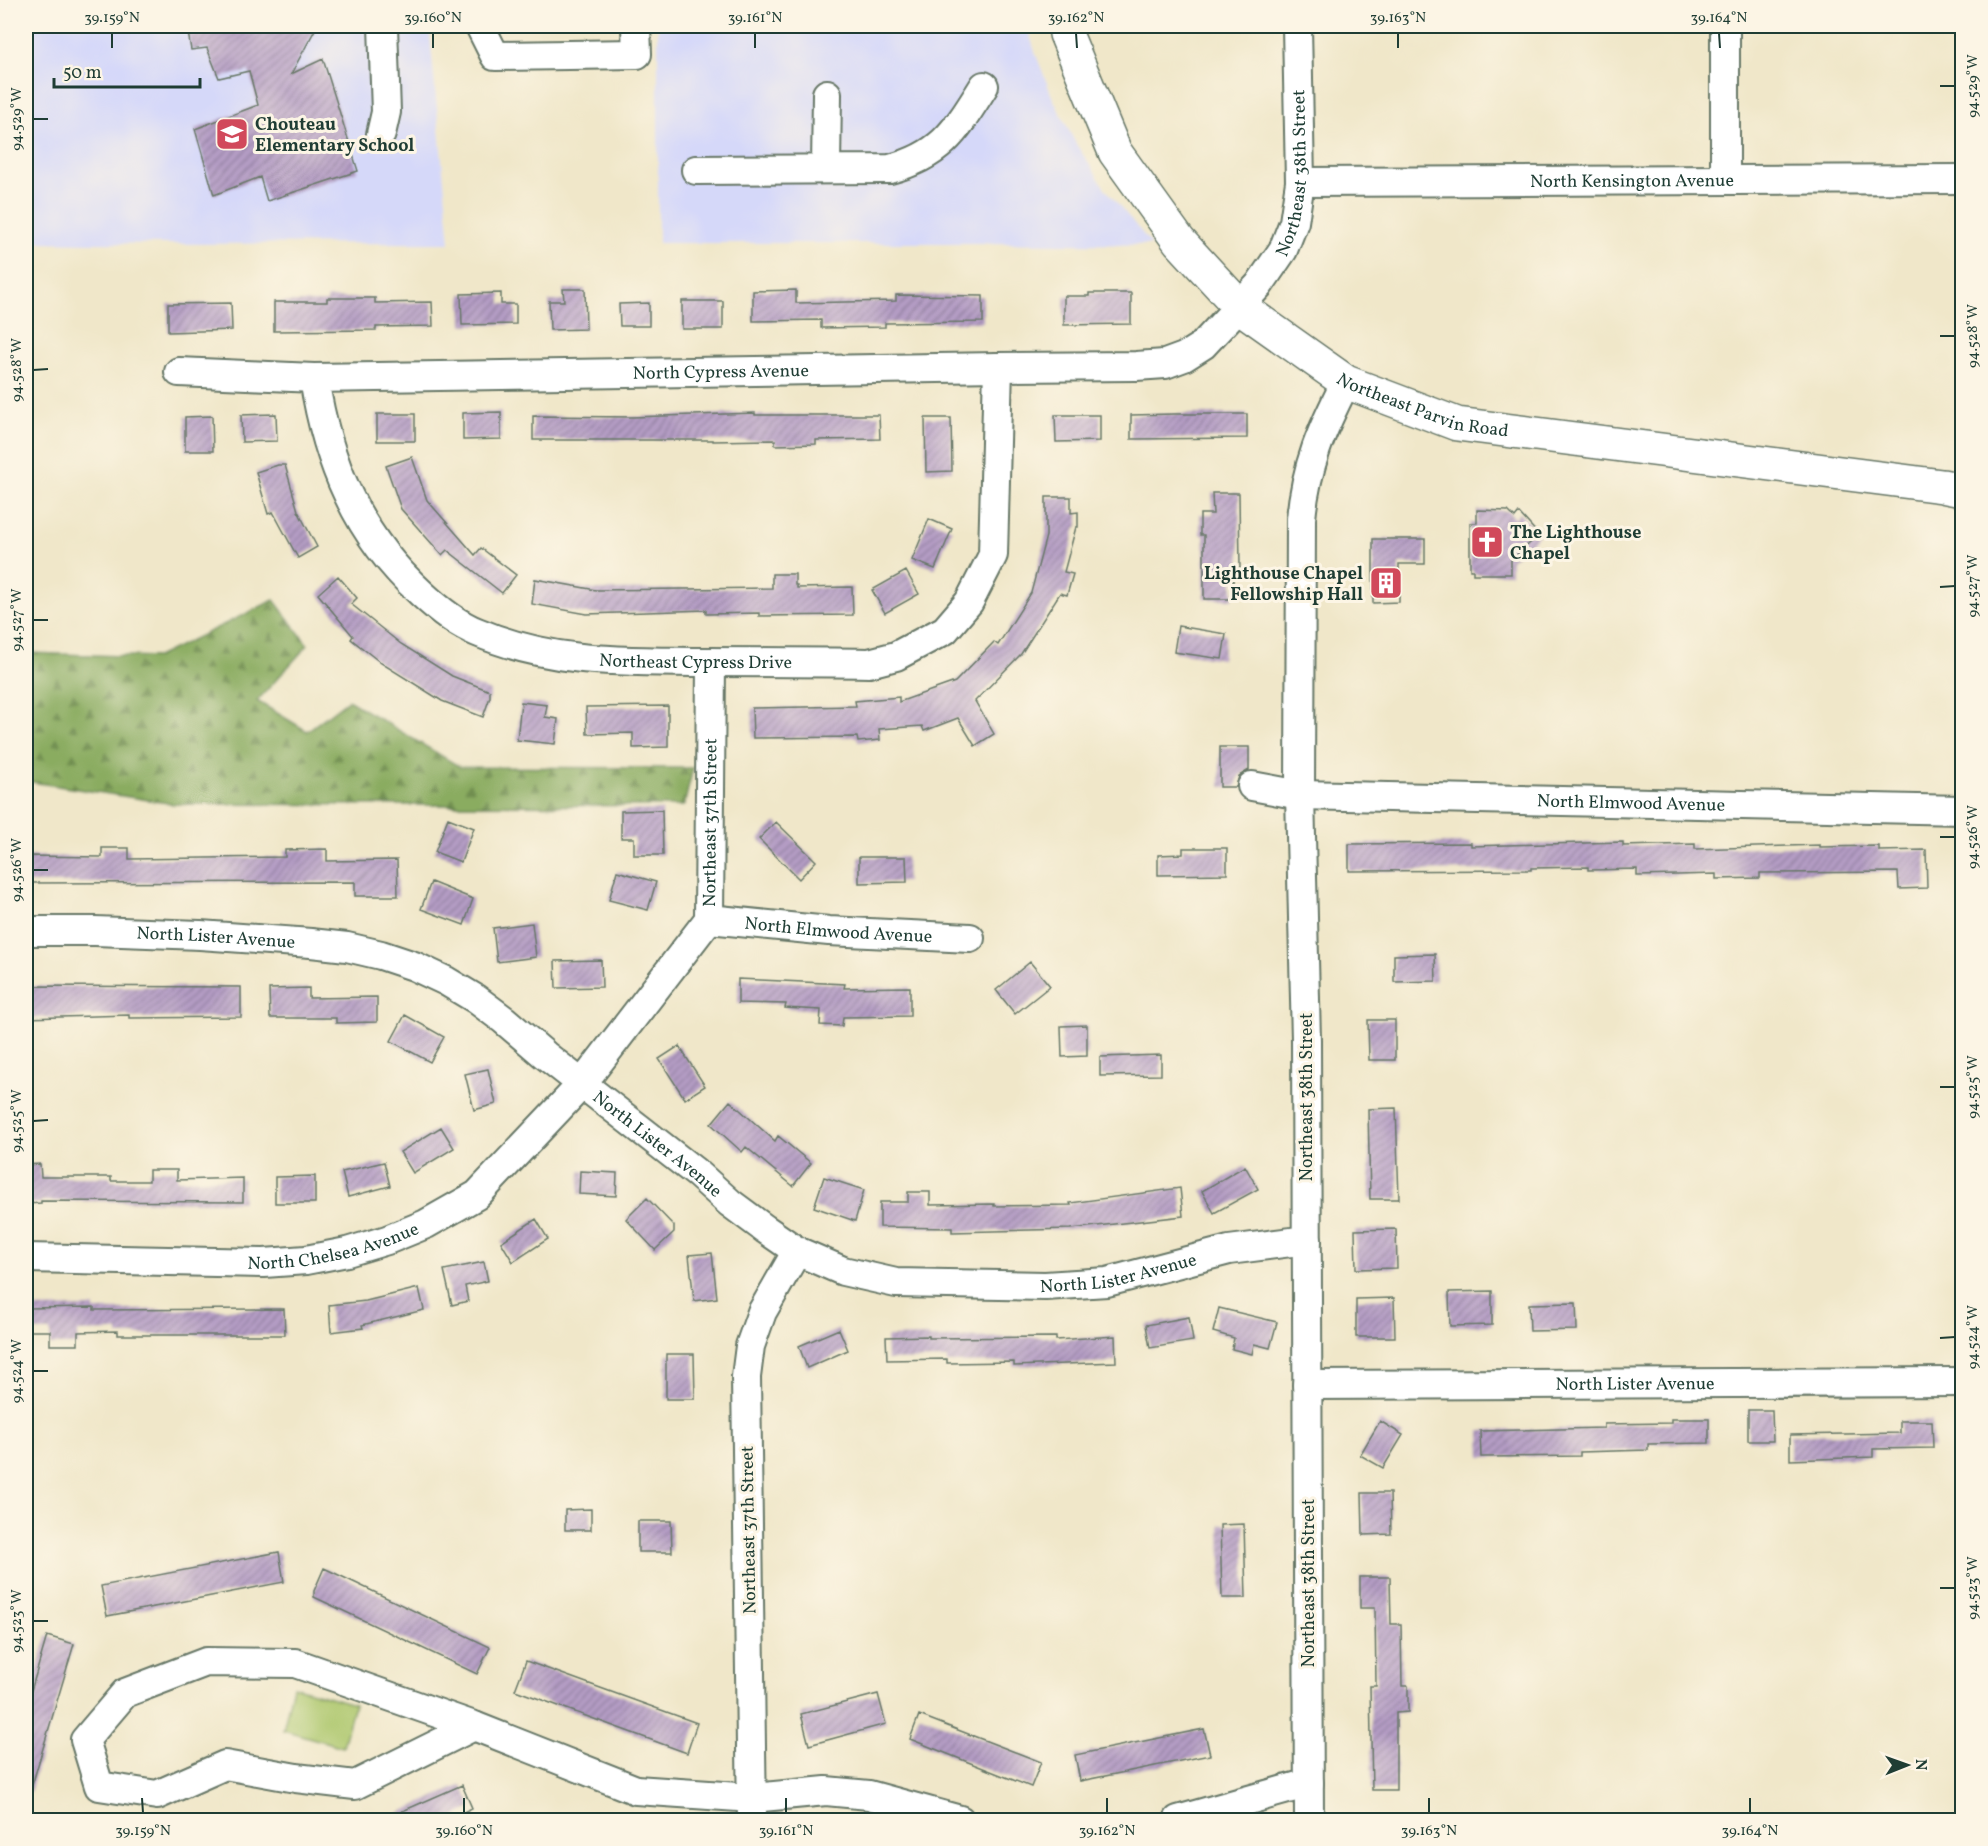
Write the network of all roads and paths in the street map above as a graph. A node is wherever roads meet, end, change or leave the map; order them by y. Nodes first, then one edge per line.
1 (383, 26) edge
2 (480, 26) edge
3 (636, 26) edge
4 (1065, 26) edge
5 (1297, 26) edge
6 (1725, 26) edge
7 (984, 86) dead end
8 (826, 94) dead end
9 (381, 134) dead end
10 (826, 168) junction
11 (696, 170) dead end
12 (1962, 179) edge
13 (1725, 180) junction
14 (1300, 182) junction
15 (1240, 307) junction
16 (998, 367) junction
17 (179, 372) dead end
18 (314, 378) junction
19 (1346, 382) junction
20 (1962, 490) edge
21 (711, 662) junction
22 (1252, 786) dead end
23 (1300, 795) junction
24 (1962, 810) edge
25 (709, 919) junction
26 (26, 931) edge
27 (970, 938) dead end
28 (582, 1084) junction
29 (1307, 1240) junction
30 (797, 1251) junction
31 (26, 1258) edge
32 (1962, 1382) edge
33 (1307, 1385) junction
34 (474, 1726) junction
35 (1309, 1783) junction
36 (752, 1809) edge
37 (960, 1821) edge
38 (1178, 1821) edge
39 (1309, 1821) edge

1 - 9 street
2 - 3 street
4 - 15 main road, Northeast Parvin Road
5 - 14 street, Northeast 38th Street
6 - 13 street
7 - 10 street
8 - 10 street
10 - 11 street
12 - 13 street, North Kensington Avenue
13 - 14 street, North Kensington Avenue
14 - 15 street, Northeast 38th Street
15 - 16 street, North Cypress Avenue
15 - 19 main road, Northeast Parvin Road
16 - 18 street, North Cypress Avenue
16 - 21 street, Northeast Cypress Drive
17 - 18 street, North Cypress Avenue
18 - 21 street, Northeast Cypress Drive
19 - 20 main road, Northeast Parvin Road
19 - 23 street, Northeast 38th Street
21 - 25 street, Northeast 37th Street
22 - 23 street, North Elmwood Avenue
23 - 24 street, North Elmwood Avenue
23 - 29 street, Northeast 38th Street
25 - 27 street, North Elmwood Avenue
25 - 28 street, Northeast 37th Street
26 - 28 street, North Lister Avenue
28 - 30 street, North Lister Avenue
28 - 31 street, North Chelsea Avenue
29 - 30 street, North Lister Avenue
29 - 33 street, Northeast 38th Street
30 - 36 street, Northeast 37th Street
32 - 33 street, North Lister Avenue
33 - 35 street, Northeast 38th Street
34 - 34 street
34 - 36 street
35 - 38 street
35 - 39 street, Northeast 38th Street
36 - 37 street

